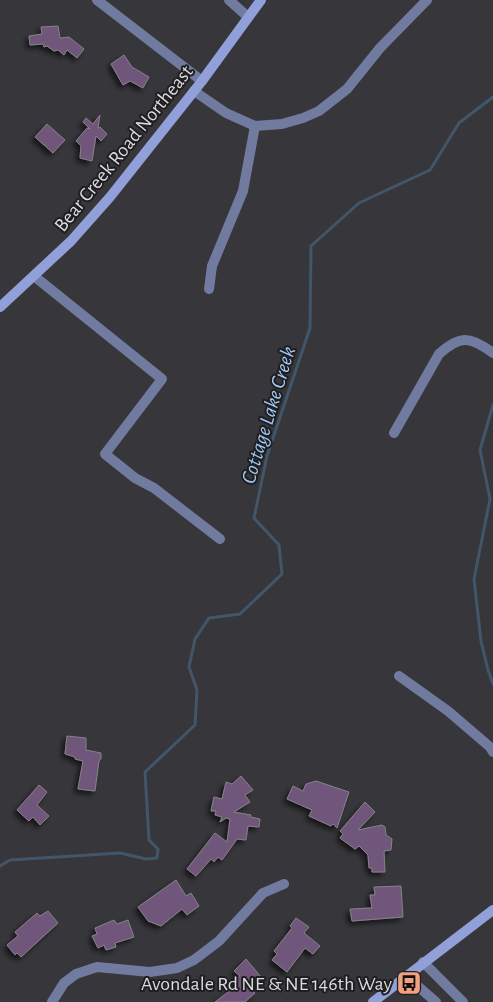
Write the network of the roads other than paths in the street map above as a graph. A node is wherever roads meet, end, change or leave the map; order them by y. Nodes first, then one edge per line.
1 (97, 0) edge
2 (229, 0) edge
3 (261, 0) edge
4 (427, 0) edge
5 (248, 18) junction
6 (202, 81) junction
7 (194, 91) junction
8 (255, 126) junction
9 (34, 276) junction
10 (209, 289) dead end
11 (0, 307) edge
12 (493, 353) edge
13 (394, 433) dead end
14 (220, 539) dead end
15 (400, 676) dead end
16 (493, 752) edge
17 (284, 884) dead end
18 (493, 910) edge
19 (423, 962) junction
20 (406, 976) junction
21 (52, 1002) edge
22 (373, 1002) edge
23 (436, 1002) edge
24 (463, 1002) edge

1 - 6 street
2 - 5 street
3 - 5 street, Bear Creek Road Northeast
4 - 8 street
5 - 6 street, Bear Creek Road Northeast
6 - 7 street, Bear Creek Road Northeast
7 - 8 street
7 - 9 street, Bear Creek Road Northeast
8 - 10 street
9 - 11 street, Bear Creek Road Northeast
9 - 14 street
12 - 13 street
15 - 16 street
17 - 21 street
18 - 19 street
19 - 20 street
19 - 24 street
20 - 22 street
20 - 23 street

